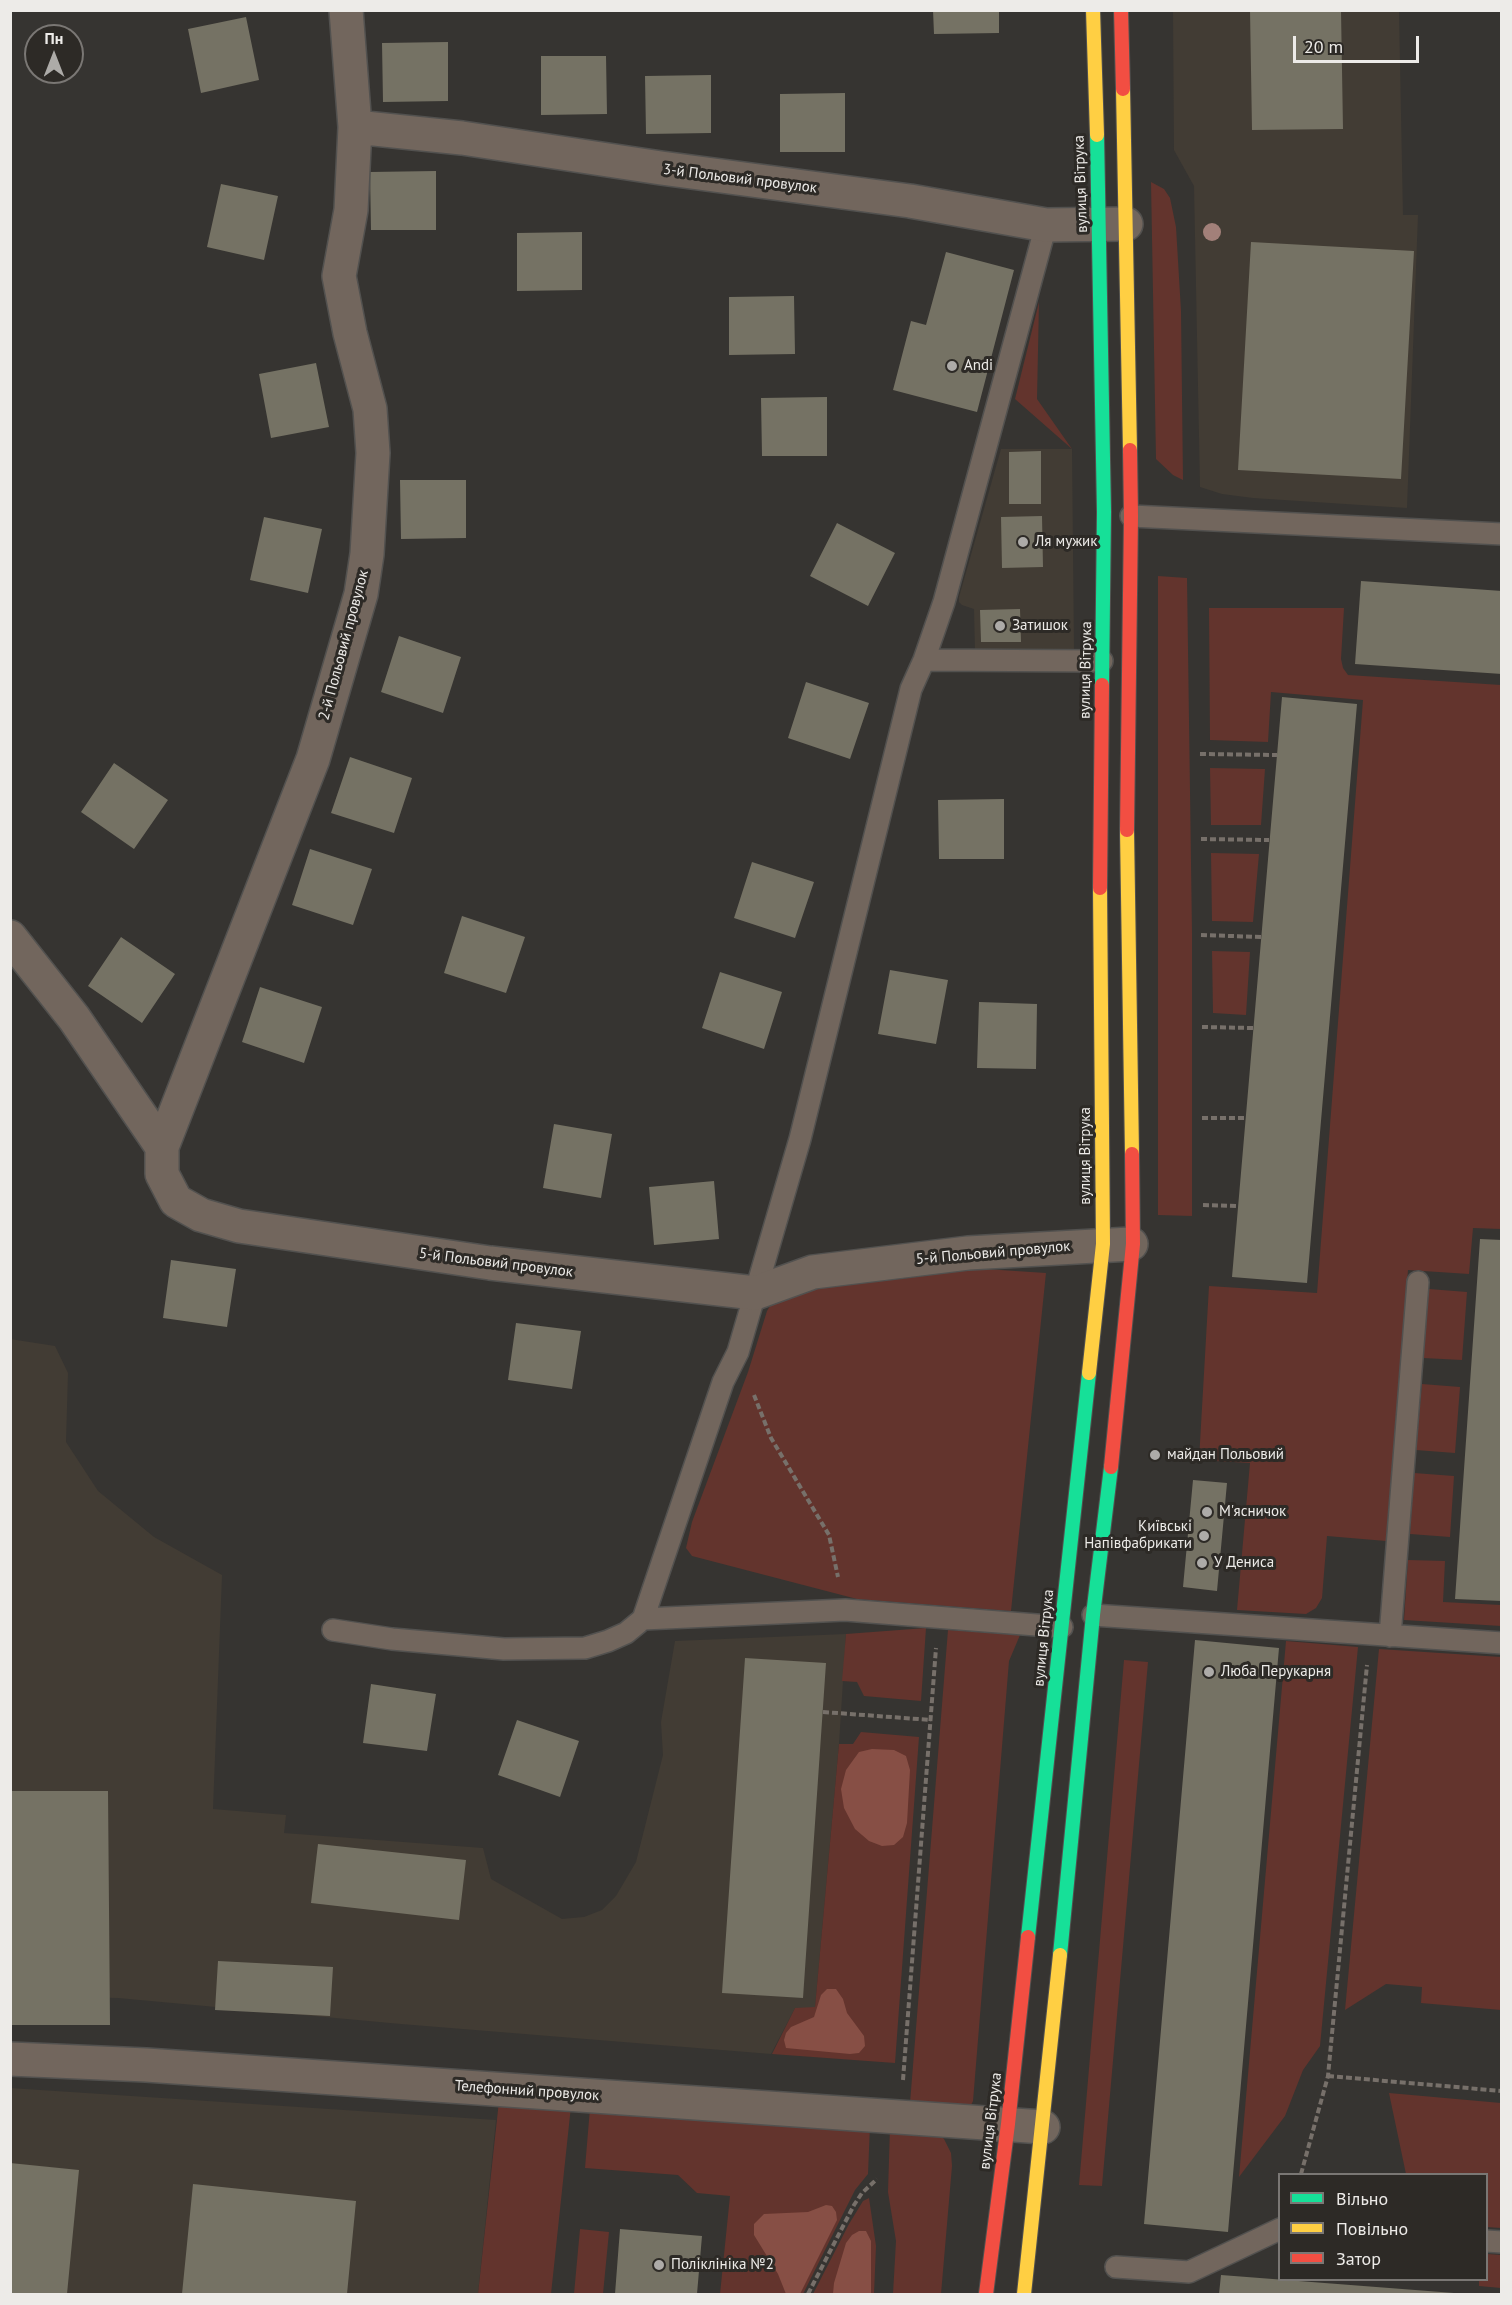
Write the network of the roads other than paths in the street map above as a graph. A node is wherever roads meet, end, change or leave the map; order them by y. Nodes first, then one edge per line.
1 (346, 10) edge
2 (1093, 10) edge
3 (1121, 10) edge
4 (355, 127) junction
5 (1113, 224) junction
6 (1046, 225) junction
7 (1131, 516) junction
8 (1502, 534) edge
9 (924, 660) junction
10 (1102, 661) junction
11 (10, 937) edge
12 (162, 1147) junction
13 (1118, 1244) junction
14 (1418, 1282) dead end
15 (755, 1293) junction
16 (1093, 1616) junction
17 (643, 1619) junction
18 (1062, 1627) junction
19 (333, 1630) dead end
20 (1380, 1636) junction
21 (1502, 1643) edge
22 (10, 2059) edge
23 (1008, 2124) junction
24 (1043, 2127) junction
25 (1278, 2230) edge
26 (1116, 2267) dead end
27 (986, 2295) edge
28 (1024, 2295) edge

1 - 4 street, 2-й Польовий провулок
2 - 5 main road, вулиця Вітрука
3 - 5 main road, вулиця Вітрука
4 - 6 street, 3-й Польовий провулок
4 - 12 street, 2-й Польовий провулок
5 - 6 street, 3-й Польовий провулок
5 - 7 main road, вулиця Вітрука
5 - 10 main road, вулиця Вітрука
6 - 9 lane
7 - 8 lane
7 - 13 main road, вулиця Вітрука
9 - 10 lane
9 - 15 lane
10 - 13 main road, вулиця Вітрука
11 - 12 street
12 - 15 street, 5-й Польовий провулок
13 - 15 street, 5-й Польовий провулок
13 - 16 main road, вулиця Вітрука
13 - 18 main road, вулиця Вітрука
14 - 20 lane
15 - 17 lane
16 - 20 lane
16 - 24 main road, вулиця Вітрука
17 - 18 lane
17 - 19 lane
18 - 23 main road, вулиця Вітрука
20 - 21 lane
22 - 23 street, Телефонний провулок
23 - 24 street, Телефонний провулок
23 - 27 main road, вулиця Вітрука
24 - 28 main road, вулиця Вітрука
25 - 26 lane

